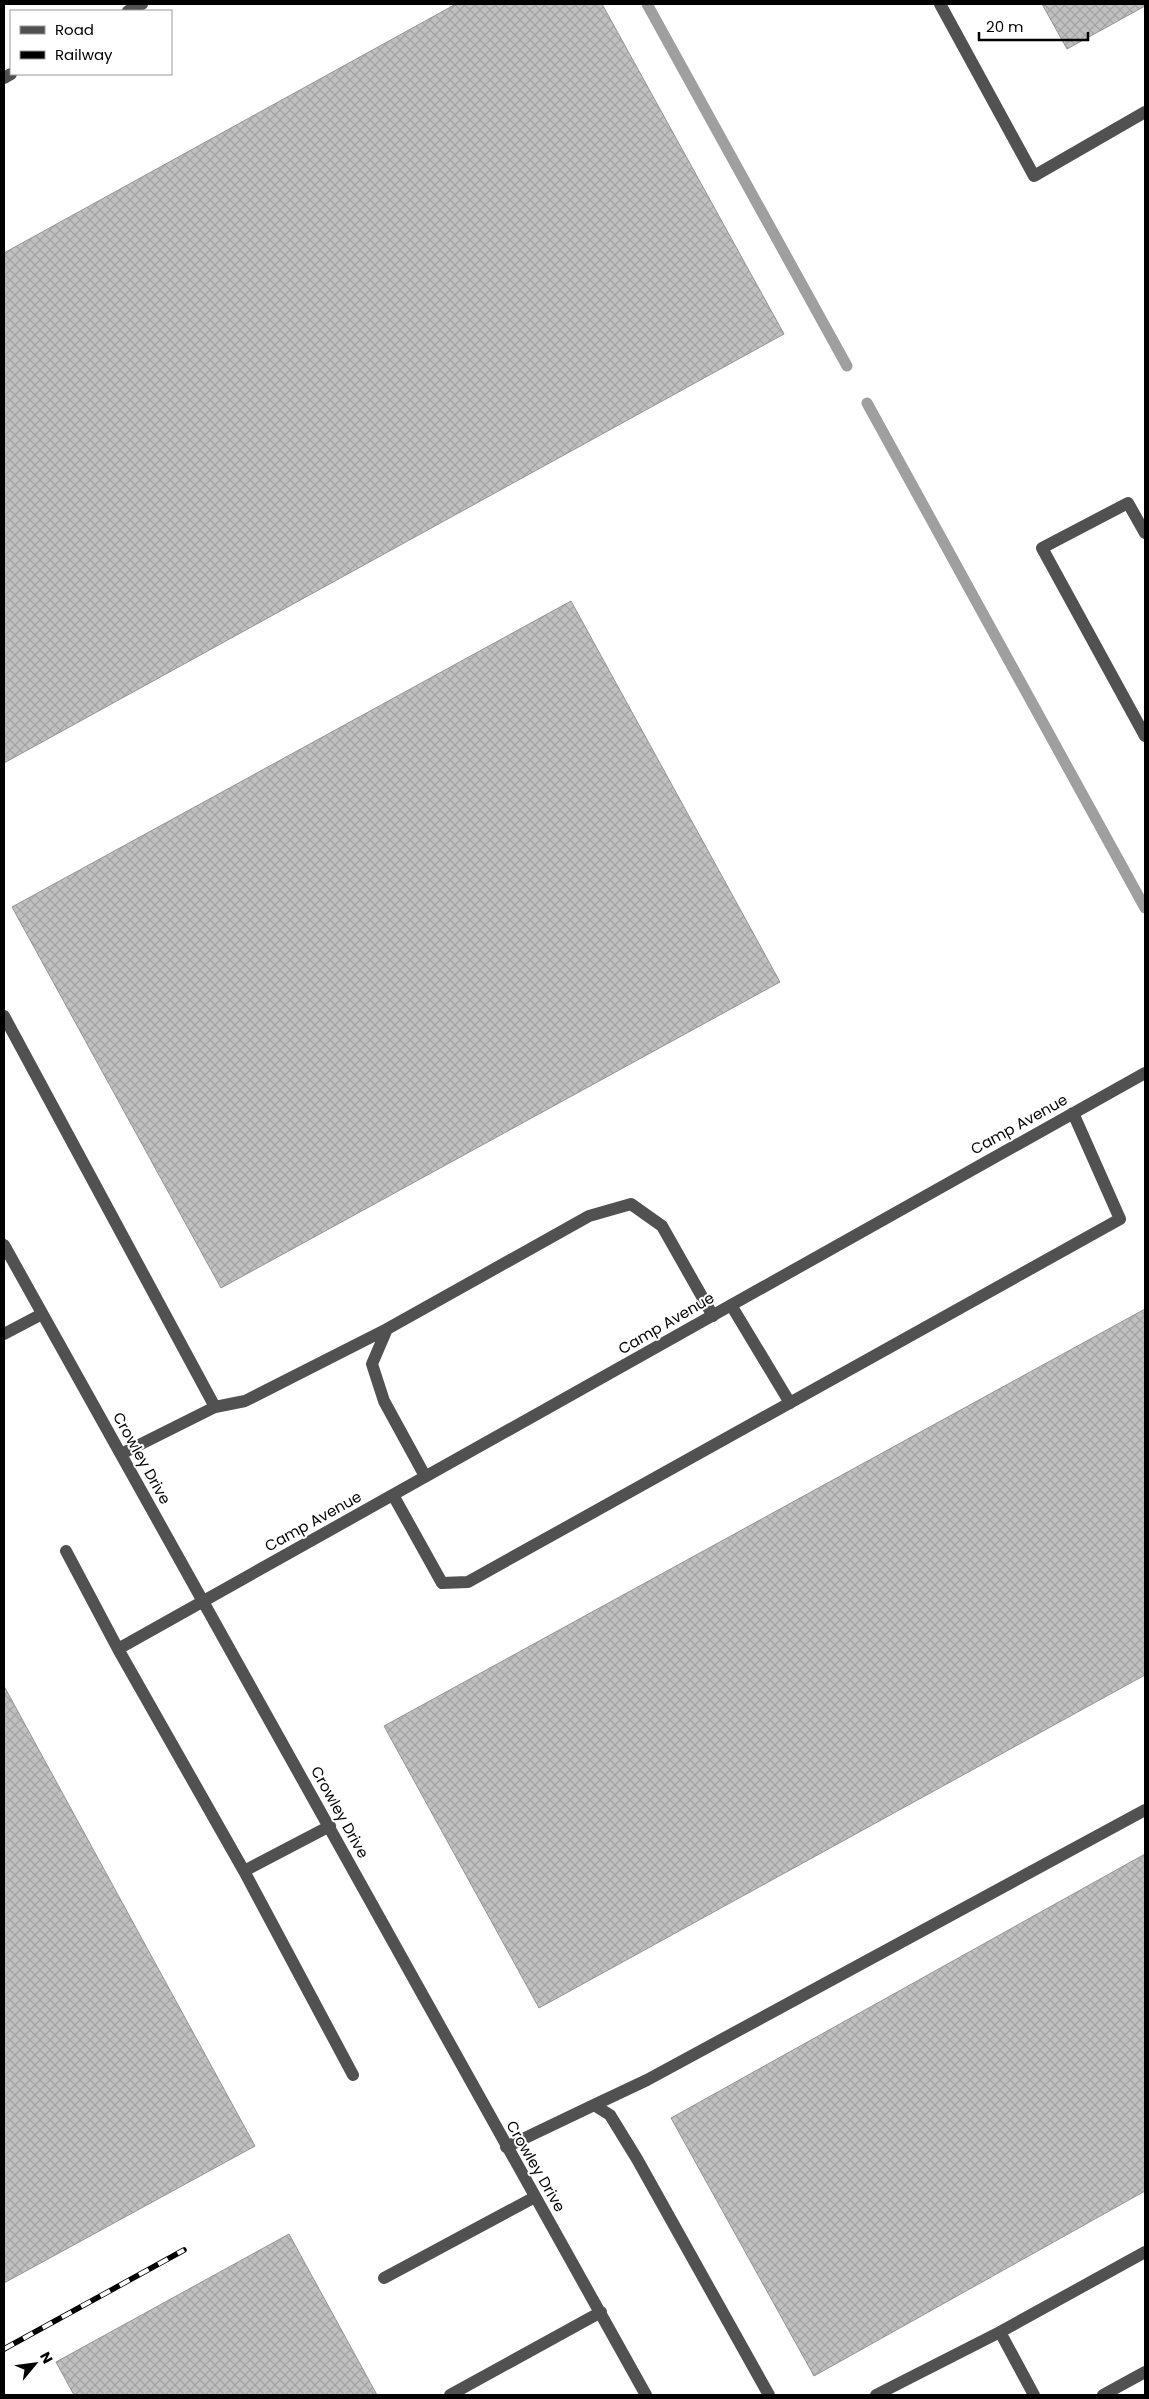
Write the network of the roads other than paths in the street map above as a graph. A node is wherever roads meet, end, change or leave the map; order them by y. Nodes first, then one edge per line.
1 (142, 4) edge
2 (940, 4) edge
3 (130, 10) edge
4 (1145, 112) edge
5 (1145, 533) edge
6 (1145, 736) edge
7 (4, 1016) edge
8 (1145, 1073) edge
9 (1073, 1113) junction
10 (4, 1244) edge
11 (731, 1305) junction
12 (42, 1314) junction
13 (713, 1316) junction
14 (387, 1329) junction
15 (4, 1334) edge
16 (790, 1403) junction
17 (215, 1407) junction
18 (121, 1454) junction
19 (425, 1476) junction
20 (393, 1495) junction
21 (66, 1551) dead end
22 (203, 1600) junction
23 (118, 1649) junction
24 (1145, 1810) edge
25 (330, 1826) junction
26 (244, 1872) junction
27 (353, 2075) dead end
28 (594, 2105) junction
29 (506, 2147) junction
30 (535, 2197) junction
31 (1145, 2252) edge
32 (384, 2278) dead end
33 (601, 2312) junction
34 (1000, 2332) junction
35 (1145, 2372) edge
36 (450, 2395) edge
37 (646, 2395) edge
38 (768, 2395) edge
39 (876, 2395) edge
40 (1034, 2395) edge
41 (1103, 2395) edge

1 - 3 street
2 - 4 street
5 - 6 street
7 - 17 street
8 - 9 street, Camp Avenue
9 - 11 street, Camp Avenue
9 - 16 street
10 - 12 street, Crowley Drive
11 - 13 street, Camp Avenue
11 - 16 street
12 - 15 street
12 - 18 street, Crowley Drive
13 - 14 street
13 - 19 street, Camp Avenue
14 - 17 street
14 - 19 street
16 - 20 street
17 - 18 street
18 - 22 street, Crowley Drive
19 - 20 street, Camp Avenue
20 - 22 street, Camp Avenue
21 - 23 street
22 - 23 street, Camp Avenue
22 - 25 street, Crowley Drive
23 - 26 street
24 - 28 street
25 - 26 street
25 - 29 street, Crowley Drive
26 - 27 street
28 - 29 street
28 - 38 street
29 - 30 street, Crowley Drive
30 - 32 street
30 - 33 street, Crowley Drive
31 - 34 street
33 - 36 street
33 - 37 street, Crowley Drive
34 - 39 street
34 - 40 street
35 - 41 street

